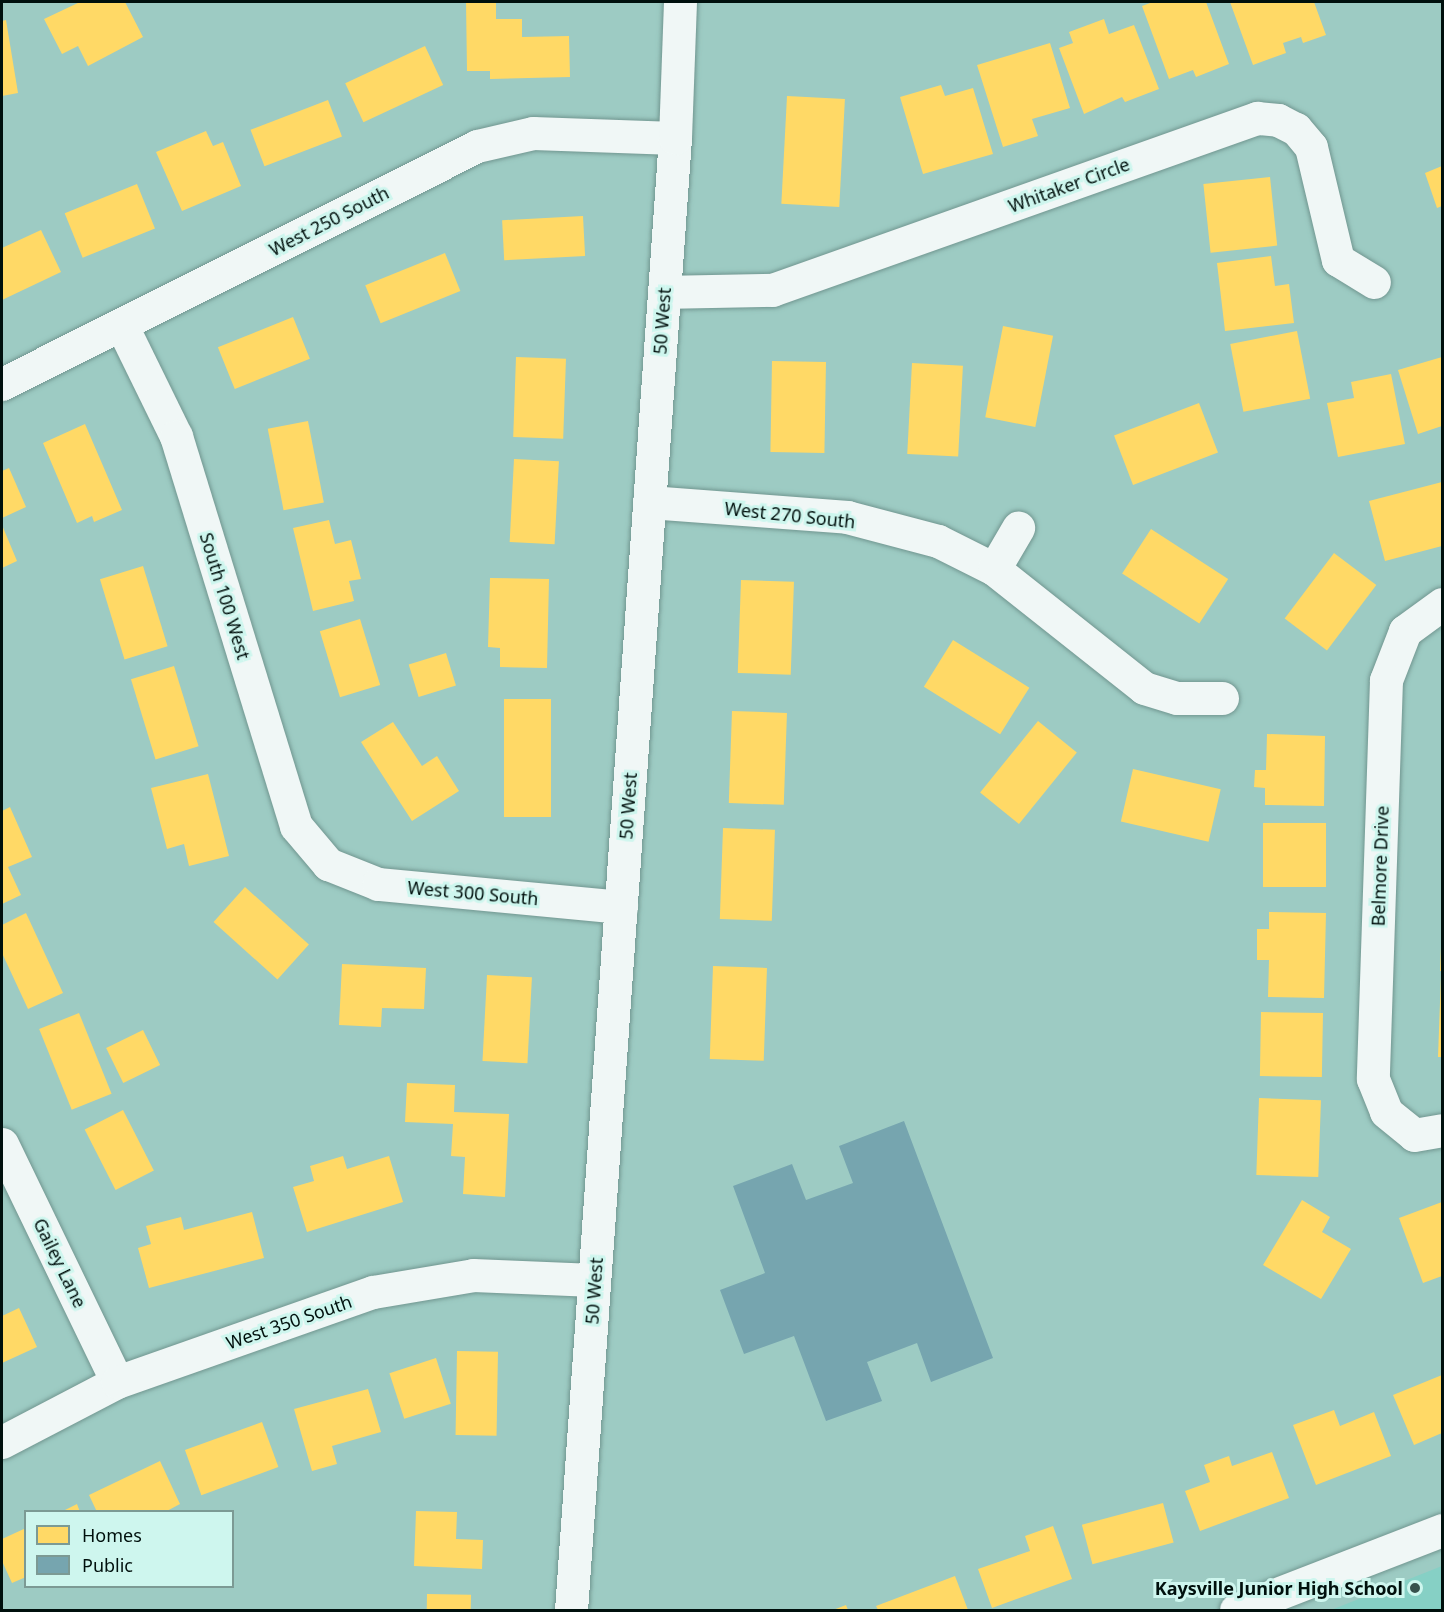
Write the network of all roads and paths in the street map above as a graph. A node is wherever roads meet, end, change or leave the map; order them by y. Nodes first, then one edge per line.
1 (680, 2) edge
2 (675, 138) junction
3 (1374, 282) dead end
4 (664, 292) junction
5 (122, 326) junction
6 (2, 384) edge
7 (649, 502) junction
8 (1018, 528) dead end
9 (994, 569) junction
10 (1443, 604) edge
11 (1222, 698) dead end
12 (328, 864) joint
13 (621, 907) junction
14 (1428, 1132) edge
15 (2, 1144) edge
16 (594, 1280) junction
17 (117, 1382) junction
18 (2, 1442) edge
19 (1443, 1530) edge
20 (571, 1611) edge
21 (1236, 1611) edge

1 - 2 street, 50 West
2 - 4 street, 50 West
2 - 5 street, West 250 South
3 - 4 street, Whitaker Circle
4 - 7 street, 50 West
5 - 6 street, West 250 South
5 - 12 street, South 100 West
7 - 9 street, West 270 South
7 - 13 street, 50 West
8 - 9 street
9 - 11 street, West 270 South
10 - 14 street, Belmore Drive
12 - 13 street, West 300 South
13 - 16 street, 50 West
15 - 17 street, Gailey Lane
16 - 17 street, West 350 South
16 - 20 street, 50 West
17 - 18 street, West 350 South
19 - 21 street

